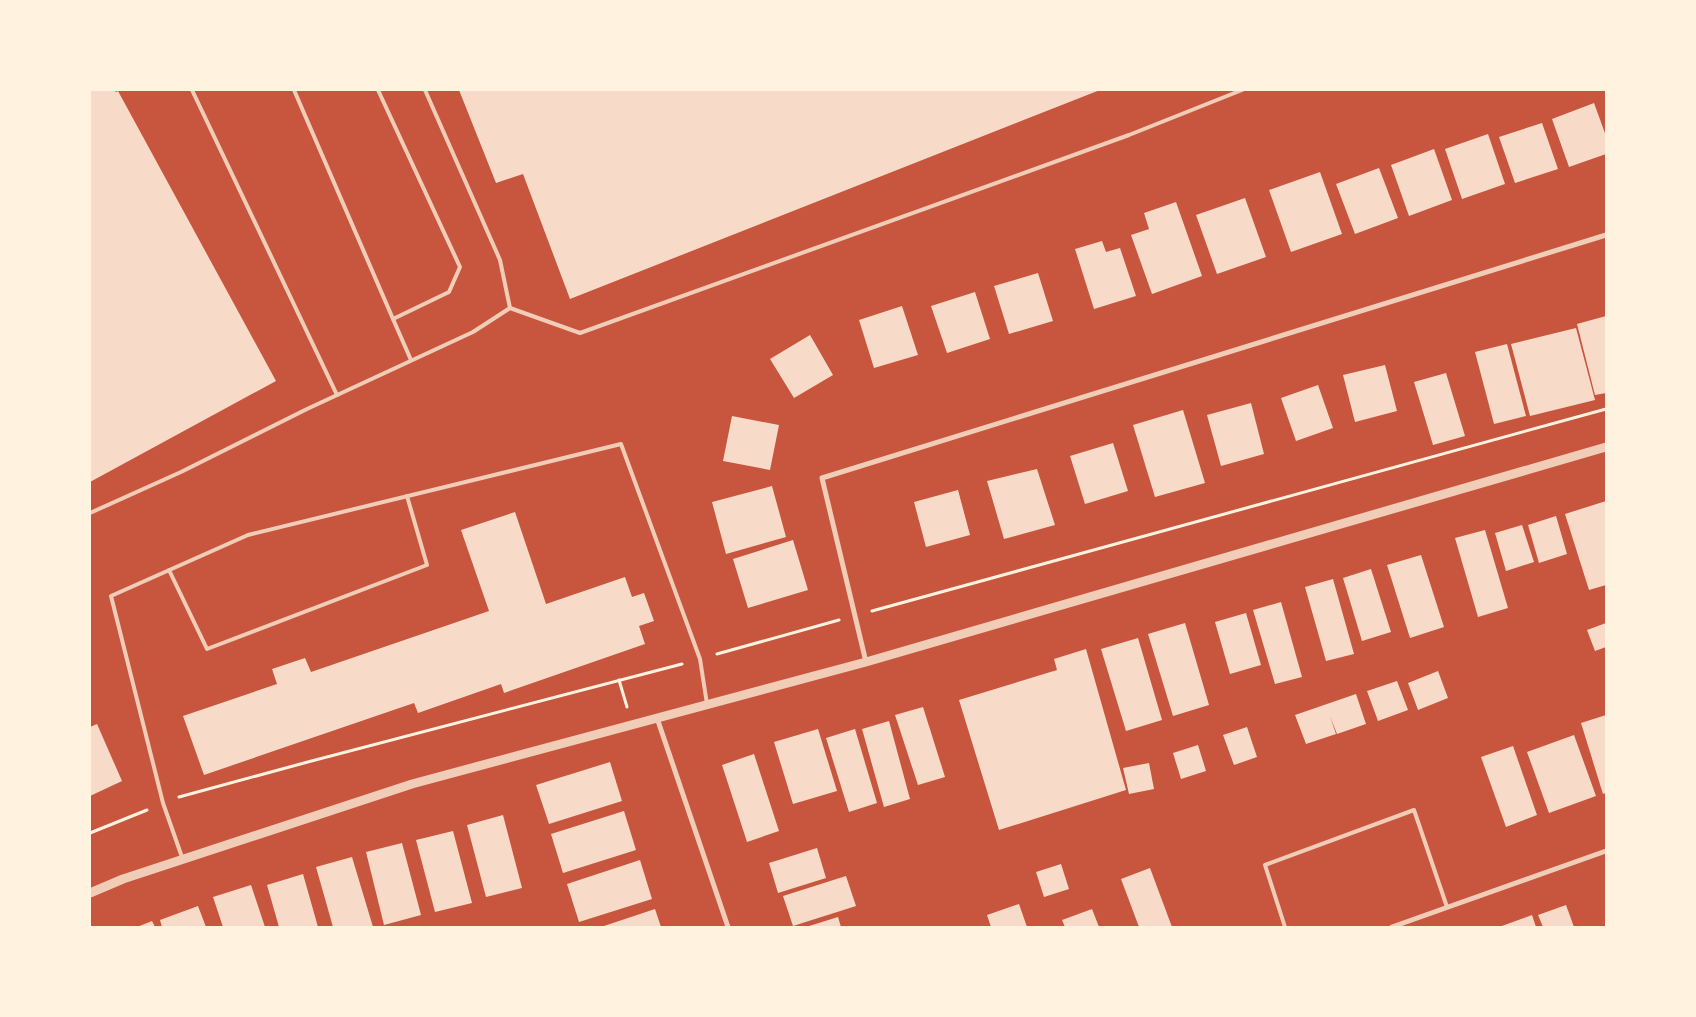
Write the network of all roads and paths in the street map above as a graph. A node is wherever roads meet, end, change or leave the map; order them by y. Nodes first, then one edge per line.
1 (192, 90) edge
2 (294, 90) edge
3 (378, 90) edge
4 (425, 90) edge
5 (1242, 90) edge
6 (1606, 236) edge
7 (510, 308) junction
8 (393, 319) junction
9 (412, 360) junction
10 (337, 395) junction
11 (1606, 447) edge
12 (407, 496) junction
13 (90, 513) edge
14 (168, 570) junction
15 (866, 662) junction
16 (619, 680) dead end
17 (708, 704) junction
18 (657, 718) junction
19 (632, 724) junction
20 (1606, 851) edge
21 (183, 860) junction
22 (90, 893) edge
23 (1447, 907) junction
24 (728, 927) edge
25 (1285, 927) edge
26 (1392, 927) edge

1 - 10 lane
2 - 8 lane
3 - 8 lane
4 - 7 lane
5 - 7 lane
6 - 15 street
7 - 9 lane
8 - 9 lane
9 - 10 lane
10 - 13 lane
11 - 15 street
12 - 14 lane
12 - 14 lane
12 - 17 lane
14 - 21 lane
15 - 17 street
16 - 19 path
17 - 18 street
18 - 19 street
18 - 24 street
19 - 21 street
20 - 23 street
21 - 22 street
23 - 25 lane
23 - 26 street

